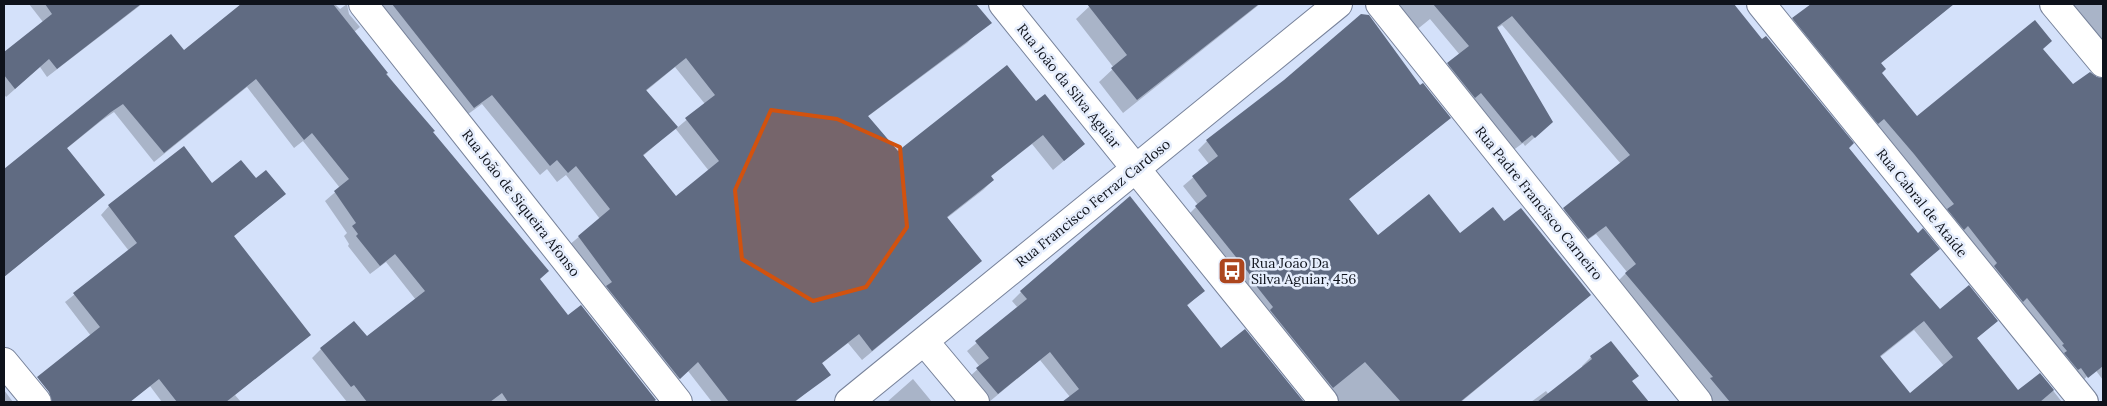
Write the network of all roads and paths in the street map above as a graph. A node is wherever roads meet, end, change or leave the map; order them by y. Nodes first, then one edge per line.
1 (363, 4) edge
2 (1003, 4) edge
3 (1338, 4) edge
4 (1380, 4) edge
5 (1760, 4) edge
6 (2054, 4) edge
7 (2103, 64) edge
8 (1136, 169) junction
9 (924, 341) junction
10 (4, 362) edge
11 (37, 402) edge
12 (678, 402) edge
13 (849, 402) edge
14 (975, 402) edge
15 (1324, 402) edge
16 (1698, 402) edge
17 (2084, 402) edge

1 - 12 street, Rua João de Siqueira Afonso
2 - 8 street, Rua João da Silva Aguiar
3 - 8 street, Rua Francisco Ferraz Cardoso
4 - 16 street, Rua Padre Francisco Carneiro
5 - 17 street, Rua Cabral de Ataíde
6 - 7 street
8 - 9 street, Rua Francisco Ferraz Cardoso
8 - 15 street, Rua João da Silva Aguiar
9 - 13 street, Rua Francisco Ferraz Cardoso
9 - 14 street
10 - 11 street

